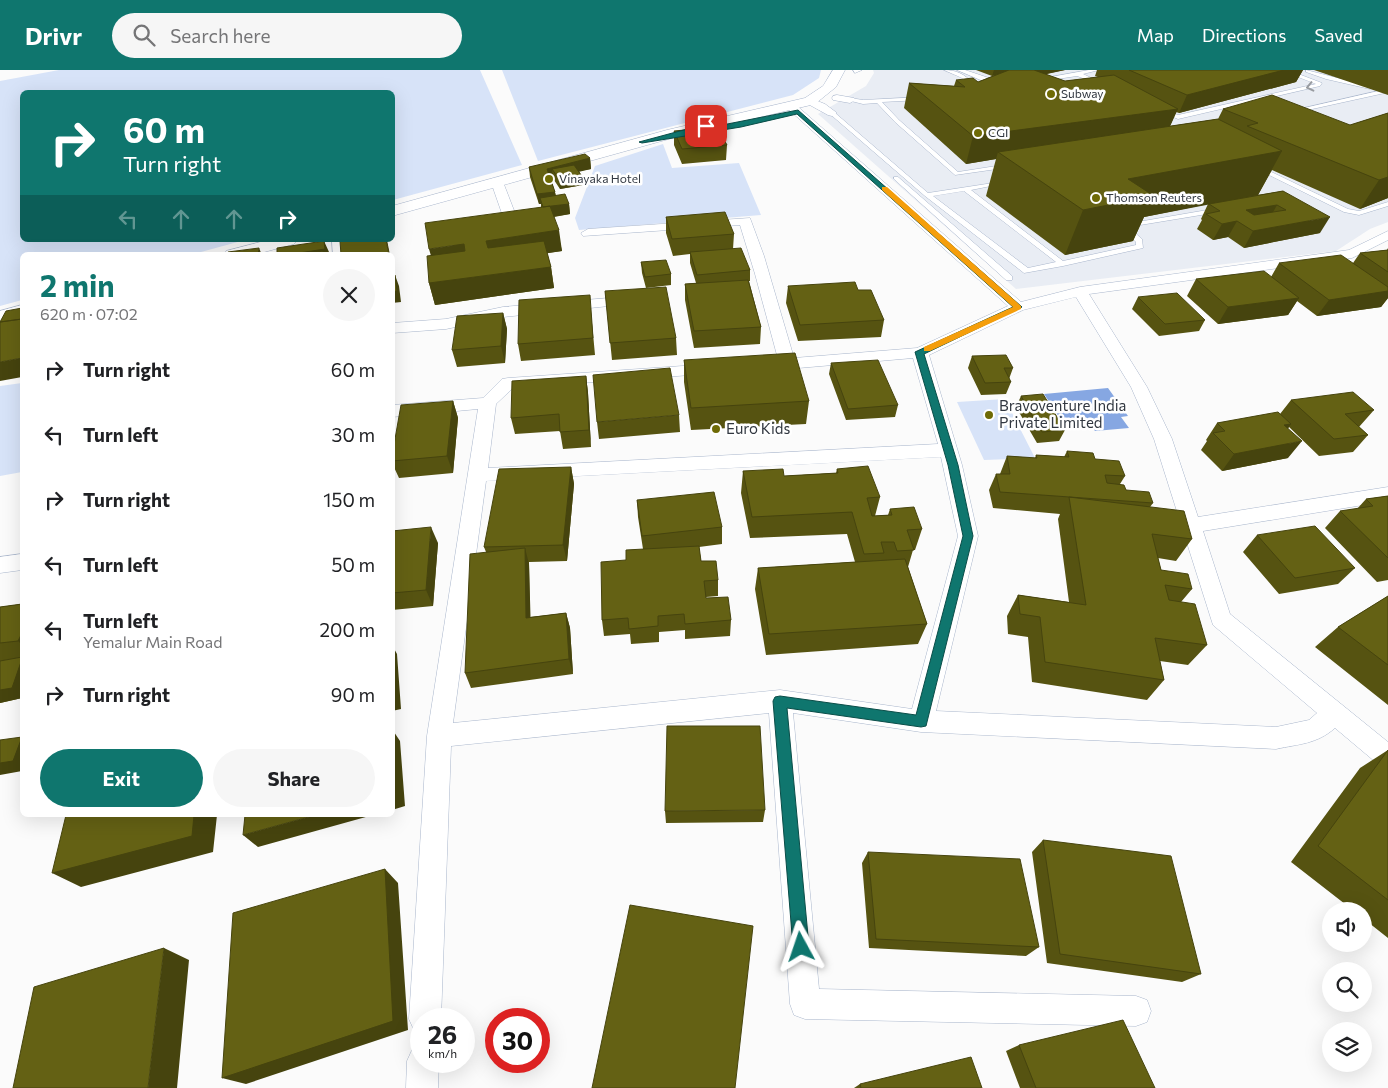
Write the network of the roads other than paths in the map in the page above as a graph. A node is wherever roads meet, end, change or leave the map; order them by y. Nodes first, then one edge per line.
1 (839, 70) edge
2 (856, 70) edge
3 (948, 70) edge
4 (960, 70) edge
5 (1096, 70) edge
6 (1283, 70) edge
7 (1304, 70) edge
8 (1078, 74) junction
9 (1031, 81) edge
10 (969, 83) junction
11 (1104, 86) edge
12 (960, 92) edge
13 (1386, 93) edge
14 (930, 96) edge
15 (844, 99) junction
16 (879, 102) junction
17 (810, 107) junction
18 (1156, 108) edge
19 (1283, 114) edge
20 (642, 142) junction
21 (1247, 162) edge
22 (1014, 165) edge
23 (1014, 180) edge
24 (497, 182) junction
25 (965, 188) junction
26 (927, 195) junction
27 (1388, 204) edge
28 (1223, 209) edge
29 (395, 210) edge
30 (515, 231) edge
31 (588, 233) dead end
32 (1388, 235) edge
33 (281, 242) edge
34 (243, 252) edge
35 (1063, 264) junction
36 (1009, 278) dead end
37 (1080, 291) junction
38 (644, 299) edge
39 (1018, 307) junction
40 (20, 312) edge
41 (0, 317) edge
42 (395, 328) edge
43 (920, 352) junction
44 (787, 364) junction
45 (757, 366) edge
46 (727, 368) edge
47 (488, 403) junction
48 (395, 411) edge
49 (948, 450) junction
50 (477, 475) junction
51 (1388, 494) edge
52 (1192, 525) junction
53 (20, 546) edge
54 (8, 566) edge
55 (780, 701) junction
56 (1334, 713) junction
57 (921, 721) junction
58 (439, 736) junction
59 (1388, 757) edge
60 (426, 1008) edge
61 (1136, 1011) dead end
62 (423, 1073) edge
63 (422, 1088) edge

1 - 17 street
2 - 15 street
3 - 10 lane
4 - 10 lane
5 - 8 lane
6 -> 18 lane
7 - 13 lane
8 - 9 lane
8 - 11 lane
10 - 12 lane
13 - 19 lane
14 - 16 lane
15 - 16 lane
15 - 17 street
16 - 22 lane
17 - 20 street
17 - 20 street
17 - 26 lane
17 - 36 lane
17 - 39 street
20 - 24 street
21 - 27 lane
23 - 25 lane
24 - 29 street
24 - 30 street
25 - 26 lane
25 - 35 lane
26 - 35 lane
28 - 35 lane
31 - 44 street
32 - 37 street
33 - 34 street
37 - 39 street
37 - 52 street
38 - 42 street
39 - 43 street
40 - 41 street
43 - 44 street
43 - 49 street
44 - 45 street
46 - 47 street
47 - 48 street
47 - 50 street
49 - 50 street
49 - 57 street
50 - 58 street
51 - 52 street
52 - 56 street
53 - 54 street
55 - 57 street
55 - 58 street
55 - 61 street
56 - 57 street
56 - 59 street
58 - 60 street
62 - 63 street

